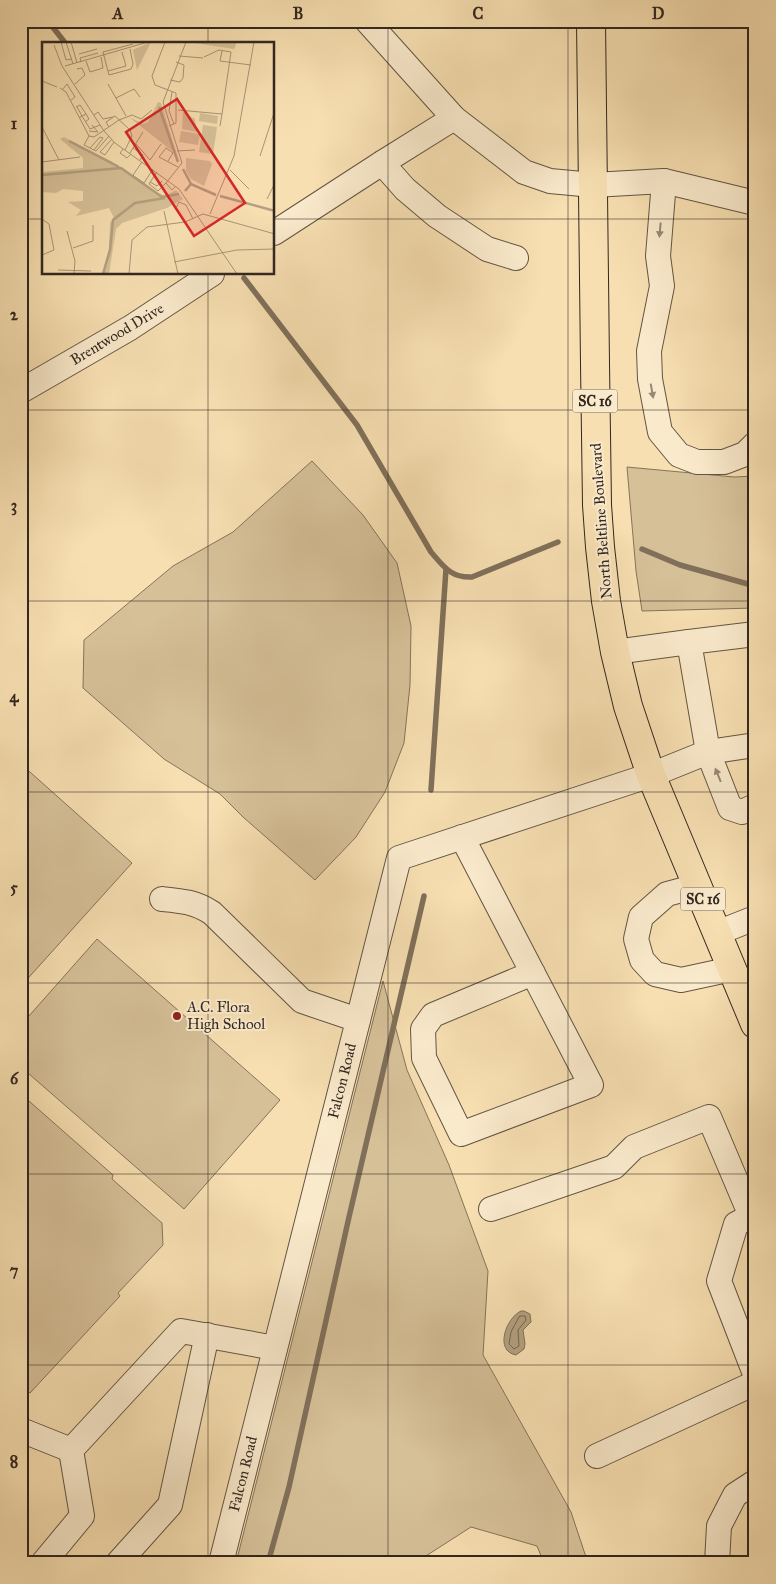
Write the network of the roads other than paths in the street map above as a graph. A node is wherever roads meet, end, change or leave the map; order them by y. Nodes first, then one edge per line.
1 (367, 21) edge
2 (590, 21) edge
3 (454, 118) junction
4 (382, 163) junction
5 (664, 181) junction
6 (593, 185) junction
7 (755, 203) edge
8 (275, 232) edge
9 (516, 258) dead end
10 (210, 275) edge
11 (21, 391) edge
12 (755, 444) edge
13 (755, 634) edge
14 (689, 642) junction
15 (615, 652) junction
16 (755, 745) edge
17 (708, 752) junction
18 (651, 775) junction
19 (755, 806) edge
20 (730, 808) junction
21 (755, 815) edge
22 (462, 837) junction
23 (697, 886) junction
24 (162, 899) dead end
25 (755, 918) edge
26 (717, 933) junction
27 (732, 969) junction
28 (533, 973) junction
29 (749, 992) edge
30 (358, 1020) junction
31 (755, 1024) edge
32 (491, 1209) dead end
33 (754, 1218) edge
34 (207, 1335) junction
35 (275, 1348) junction
36 (755, 1374) edge
37 (755, 1383) edge
38 (21, 1430) edge
39 (71, 1450) junction
40 (597, 1456) dead end
41 (755, 1482) edge
42 (43, 1563) edge
43 (118, 1563) edge
44 (221, 1563) edge
45 (717, 1563) edge

1 - 3 street
2 - 6 main road, North Beltline Boulevard / SC 16
3 - 4 street
3 - 6 street
4 - 8 street
4 - 9 street
5 - 6 street
5 - 7 street
5 -> 12 street
6 - 15 main road, North Beltline Boulevard / SC 16
10 - 11 street, Brentwood Drive
13 - 14 street
14 - 15 street
14 - 17 street
15 - 18 main road, North Beltline Boulevard / SC 16
16 - 17 street, Falcon Road
17 - 18 street, Falcon Road
20 -> 17 street
18 - 22 street, Falcon Road
18 - 23 main road, North Beltline Boulevard / SC 16
19 - 20 street
20 - 21 street
22 - 28 street
22 - 30 street, Falcon Road
23 - 26 main road, North Beltline Boulevard / SC 16
23 - 27 street
24 - 30 street
25 - 26 street
26 - 27 main road, North Beltline Boulevard / SC 16
27 - 29 main road, North Beltline Boulevard / SC 16
28 - 28 street
29 - 31 main road, North Beltline Boulevard / SC 16
30 - 35 street, Falcon Road
32 - 33 street
33 - 36 street
34 - 35 street
34 - 39 street
34 - 43 street
35 - 44 street, Falcon Road
37 - 40 street
38 - 39 street
39 - 42 street
41 - 45 street

